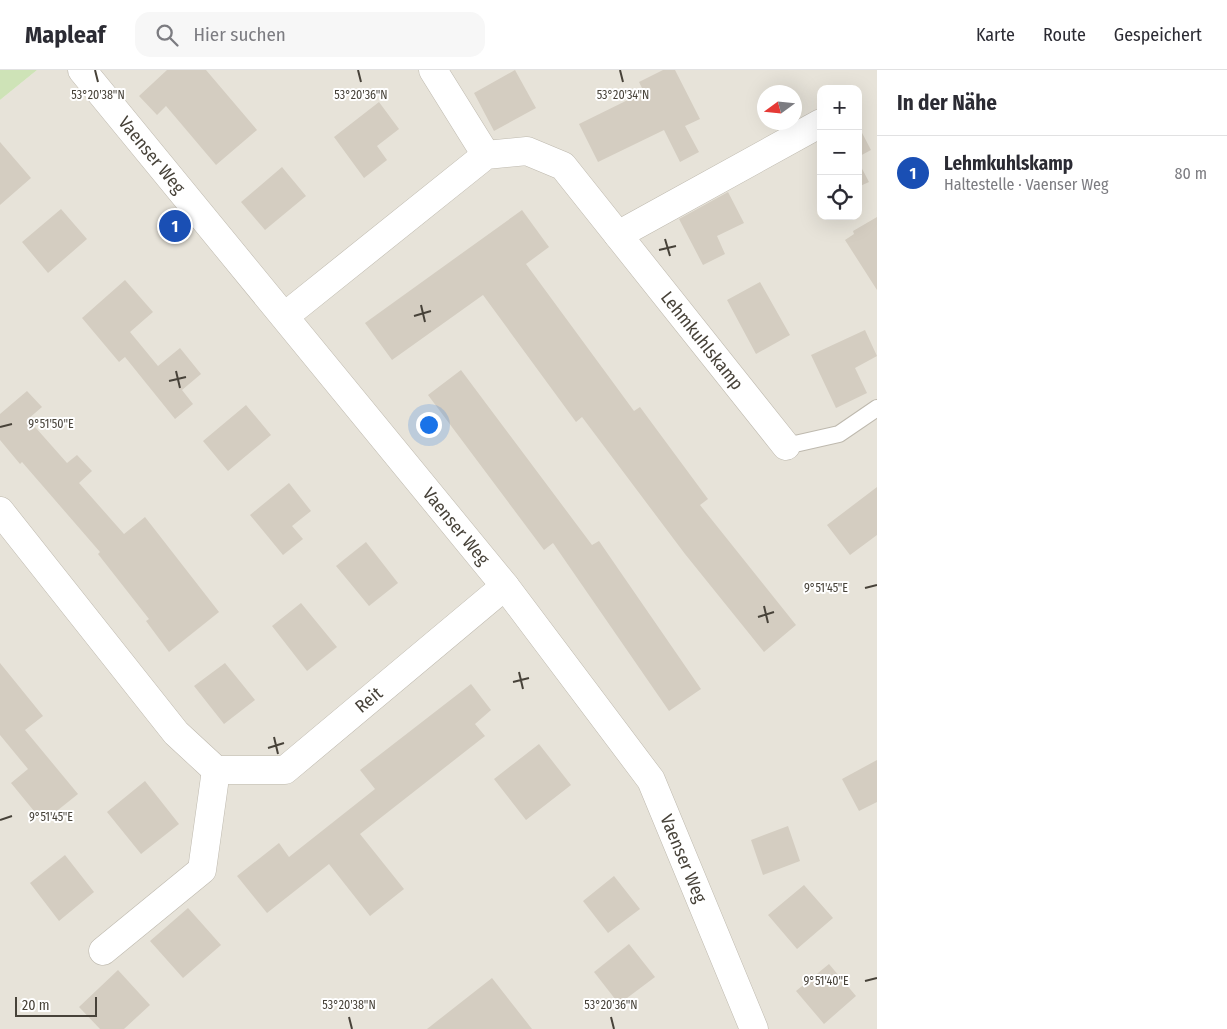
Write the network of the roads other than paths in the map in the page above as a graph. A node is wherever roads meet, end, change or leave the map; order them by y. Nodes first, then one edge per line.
1 (82, 70) edge
2 (440, 72) edge
3 (817, 125) edge
4 (486, 155) junction
5 (618, 235) junction
6 (285, 316) junction
7 (877, 408) edge
8 (786, 446) joint
9 (0, 511) edge
10 (506, 586) junction
11 (216, 770) junction
12 (103, 951) dead end
13 (754, 1029) edge

1 - 6 street, Vaenser Weg
2 - 4 street
3 - 5 street
4 - 5 street, Lehmkuhlskamp
4 - 6 street
5 - 8 street, Lehmkuhlskamp
6 - 10 street, Vaenser Weg
7 - 8 lane
9 - 11 street
10 - 11 street, Reit
10 - 13 street, Vaenser Weg
11 - 12 street

